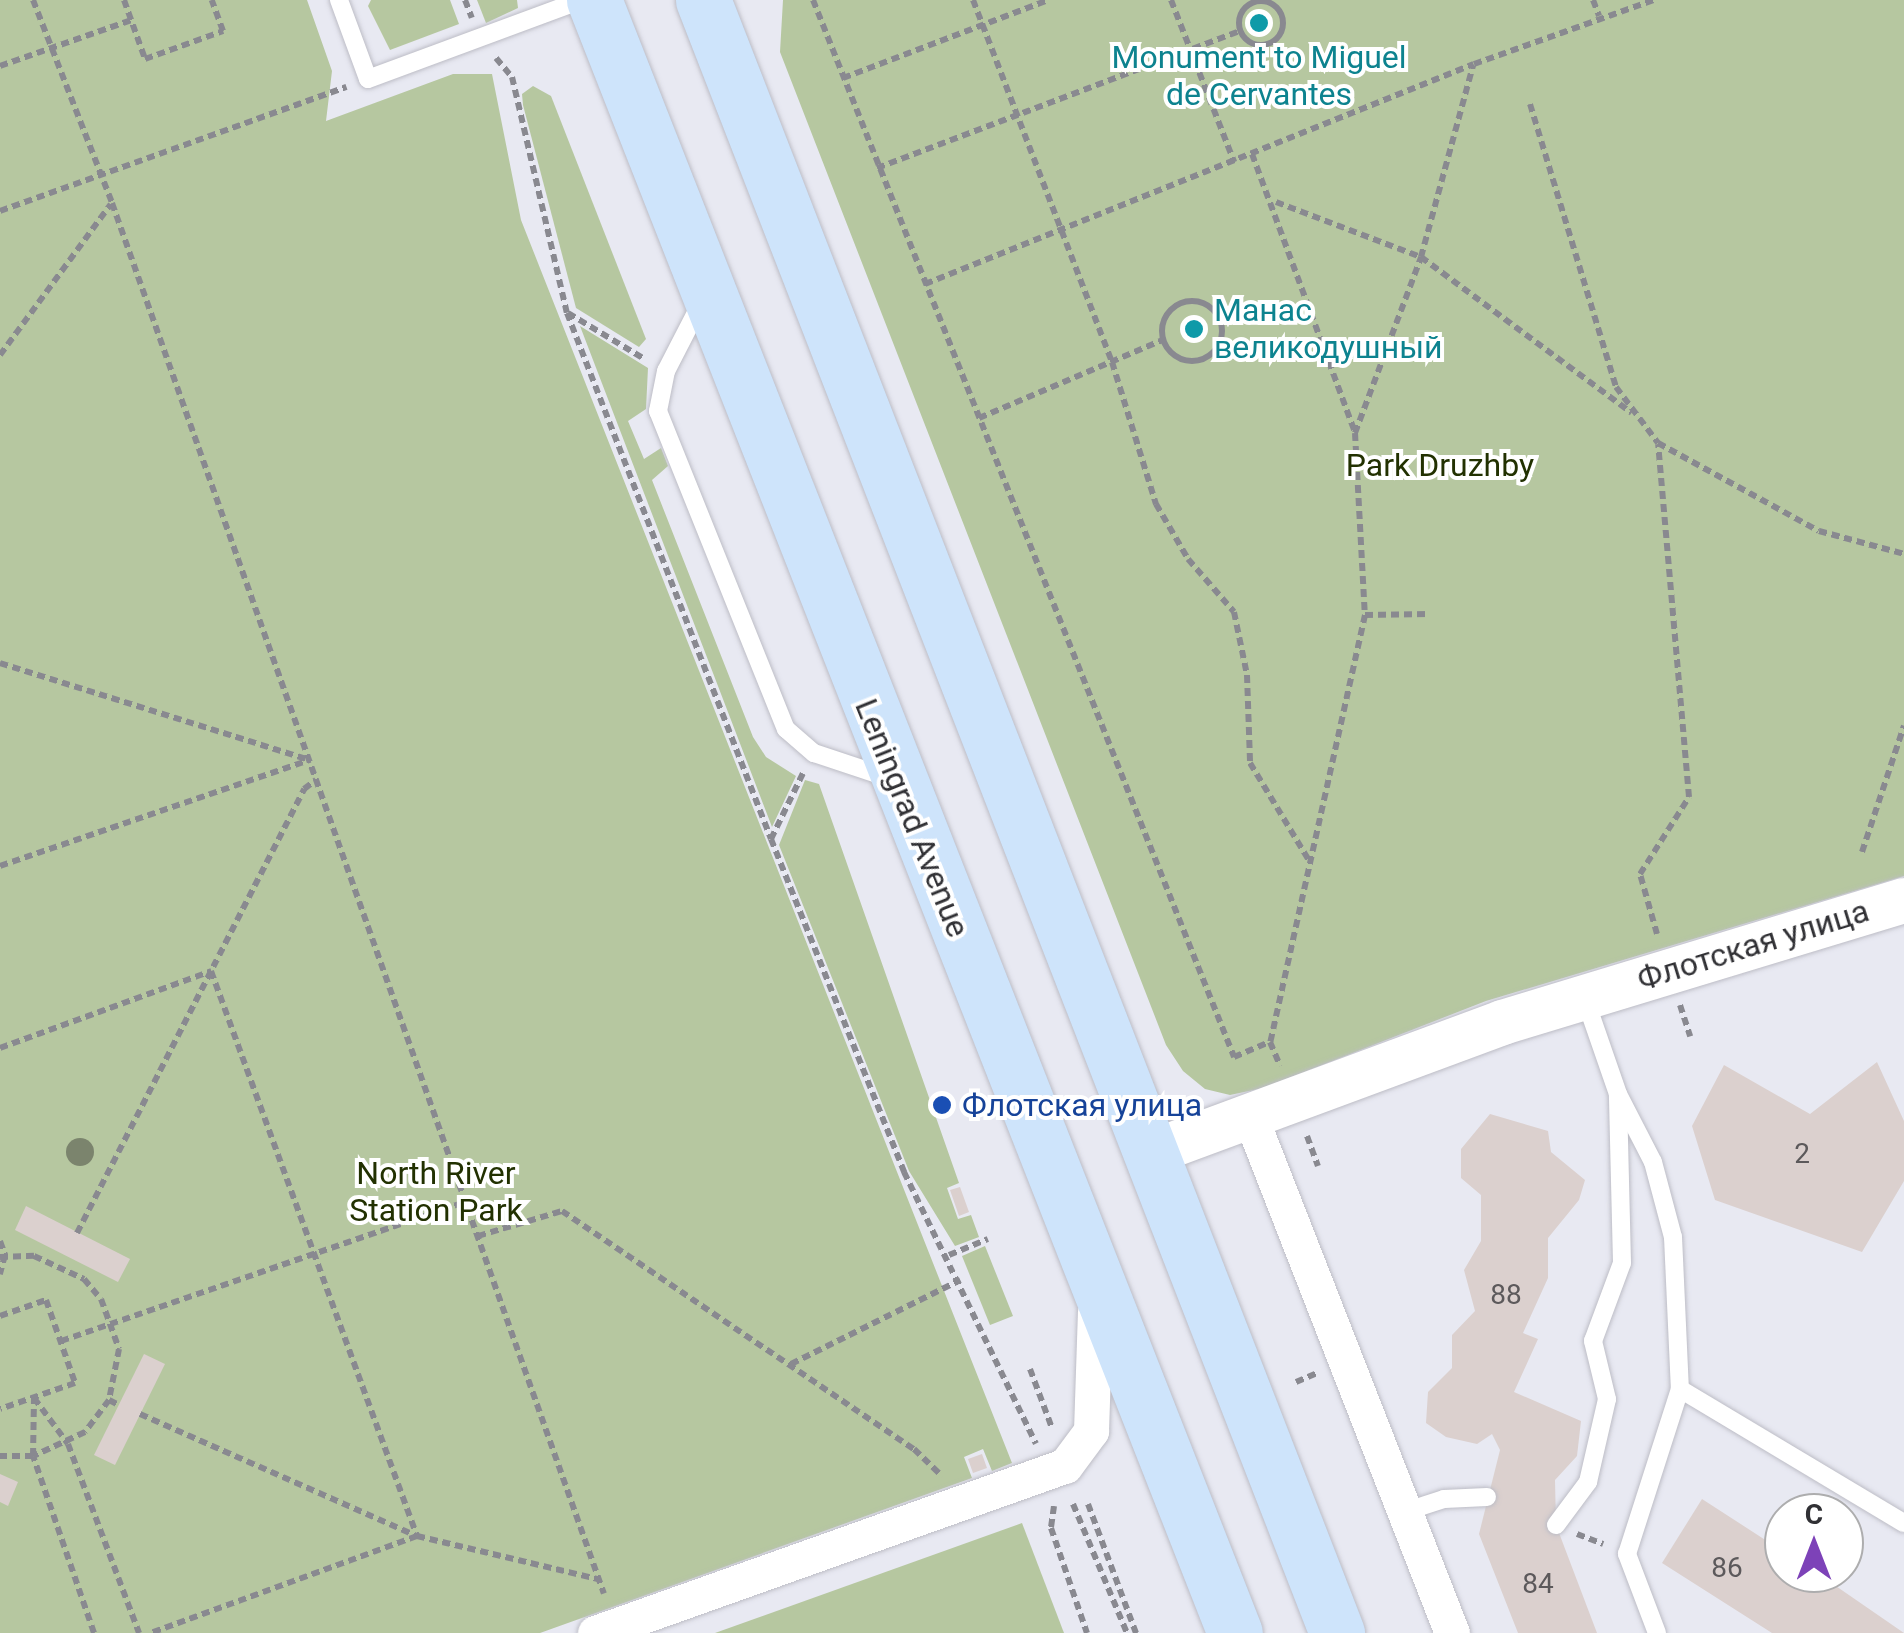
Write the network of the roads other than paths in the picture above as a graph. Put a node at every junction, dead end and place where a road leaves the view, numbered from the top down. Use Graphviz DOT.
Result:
graph roads {
  1 [pos="339,0"];
  2 [pos="582,0"];
  3 [pos="594,0"];
  4 [pos="702,0"];
  5 [pos="707,291"];
  6 [pos="896,780"];
  7 [pos="1904,900"];
  8 [pos="1584,996"];
  9 [pos="1618,1094"];
  10 [pos="1250,1116"];
  11 [pos="1150,1152"];
  12 [pos="1093,1271"];
  13 [pos="1680,1389"];
  14 [pos="1487,1498"];
  15 [pos="1404,1512"];
  16 [pos="1904,1523"];
  17 [pos="1556,1525"];
  18 [pos="602,1620"];
  19 [pos="1235,1633"];
  20 [pos="1337,1633"];
  21 [pos="1452,1633"];
  22 [pos="1657,1633"];
  1 -- 2 [label="lane"];
  3 -- 5 [label="main road, Leningrad Avenue"];
  4 -- 11 [label="main road"];
  5 -- 6 [label="main road, Leningrad Avenue"];
  5 -- 6 [label="lane"];
  6 -- 12 [label="main road, Leningrad Avenue"];
  7 -- 8 [label="street, Флотская улица"];
  8 -- 9 [label="lane"];
  8 -- 10 [label="street, Флотская улица"];
  9 -- 13 [label="lane"];
  9 -- 17 [label="lane"];
  10 -- 11 [label="street, Флотская улица"];
  10 -- 15 [label="street"];
  11 -- 20 [label="main road"];
  12 -- 18 [label="street"];
  12 -- 19 [label="main road, Leningrad Avenue"];
  13 -- 16 [label="lane"];
  13 -- 22 [label="lane"];
  14 -- 15 [label="lane"];
  15 -- 21 [label="street"];
}
